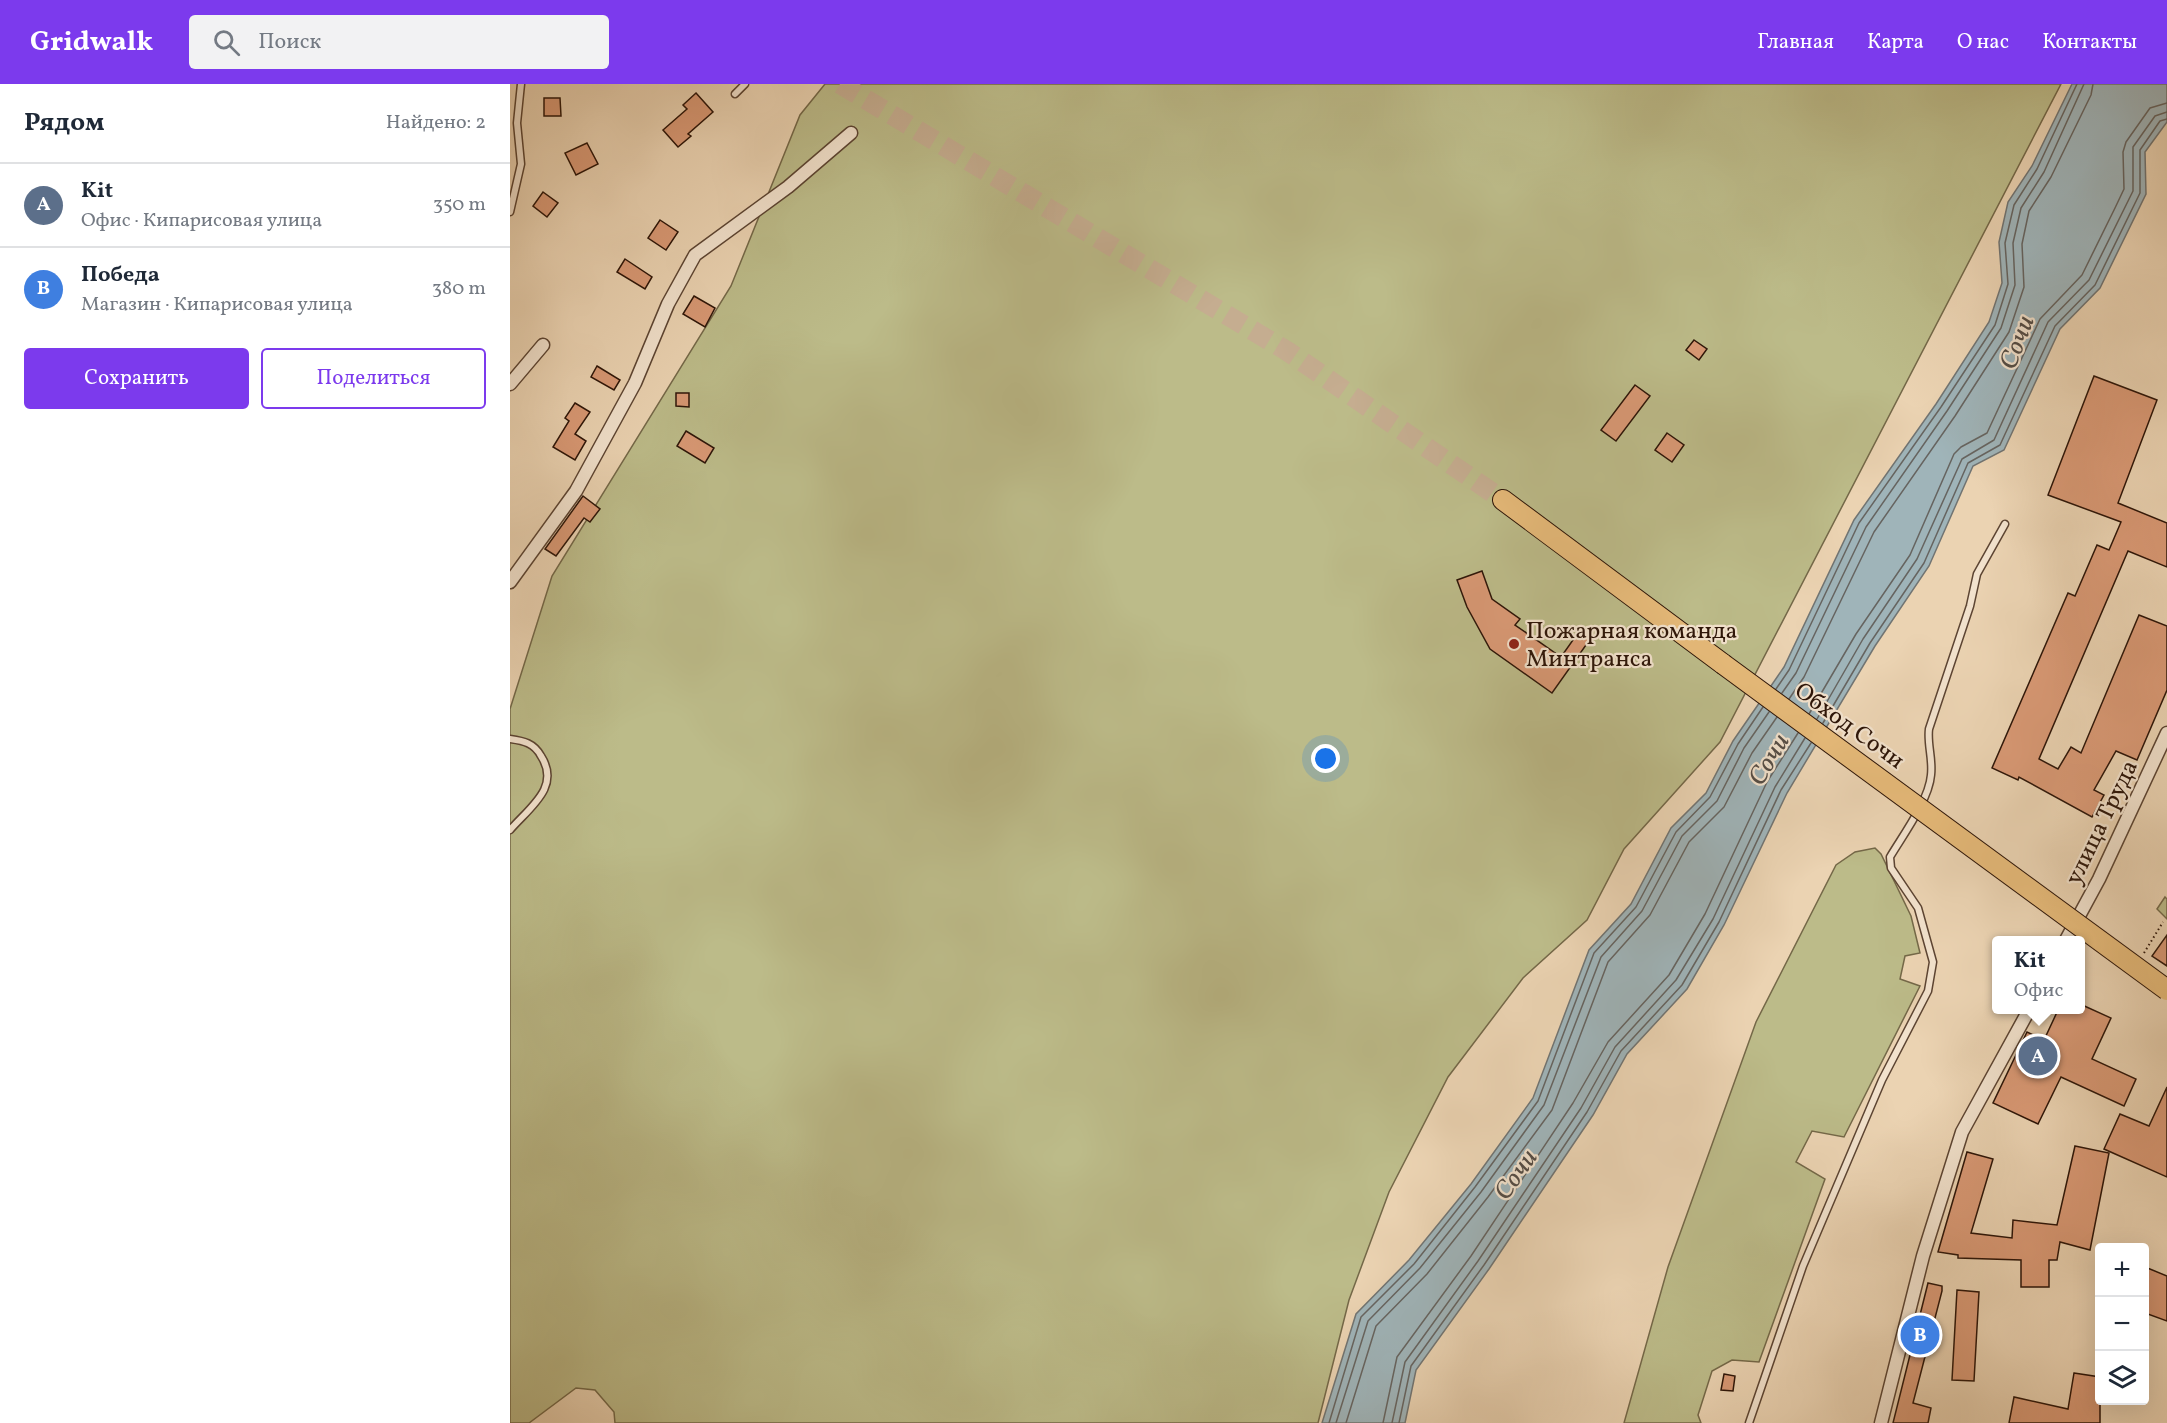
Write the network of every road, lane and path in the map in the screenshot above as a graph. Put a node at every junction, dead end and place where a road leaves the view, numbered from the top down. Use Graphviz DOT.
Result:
graph roads {
  1 [pos="521,84"];
  2 [pos="746,84"];
  3 [pos="735,94"];
  4 [pos="851,133"];
  5 [pos="510,212"];
  6 [pos="543,345"];
  7 [pos="510,384"];
  8 [pos="1503,500"];
  9 [pos="2005,524"];
  10 [pos="510,582"];
  11 [pos="2167,733"];
  12 [pos="510,739"];
  13 [pos="510,830"];
  14 [pos="2069,935"];
  15 [pos="2167,990"];
  16 [pos="2027,1014"];
  17 [pos="1749,1423"];
  18 [pos="1881,1423"];
  1 -- 5 [label="lane"];
  2 -- 3 [label="lane"];
  4 -- 10 [label="street"];
  6 -- 7 [label="street"];
  8 -- 15 [label="highway, Обход Сочи, bridge"];
  9 -- 17 [label="lane"];
  11 -- 14 [label="street, улица Труда"];
  12 -- 13 [label="lane"];
  16 -- 18 [label="street"];
}
